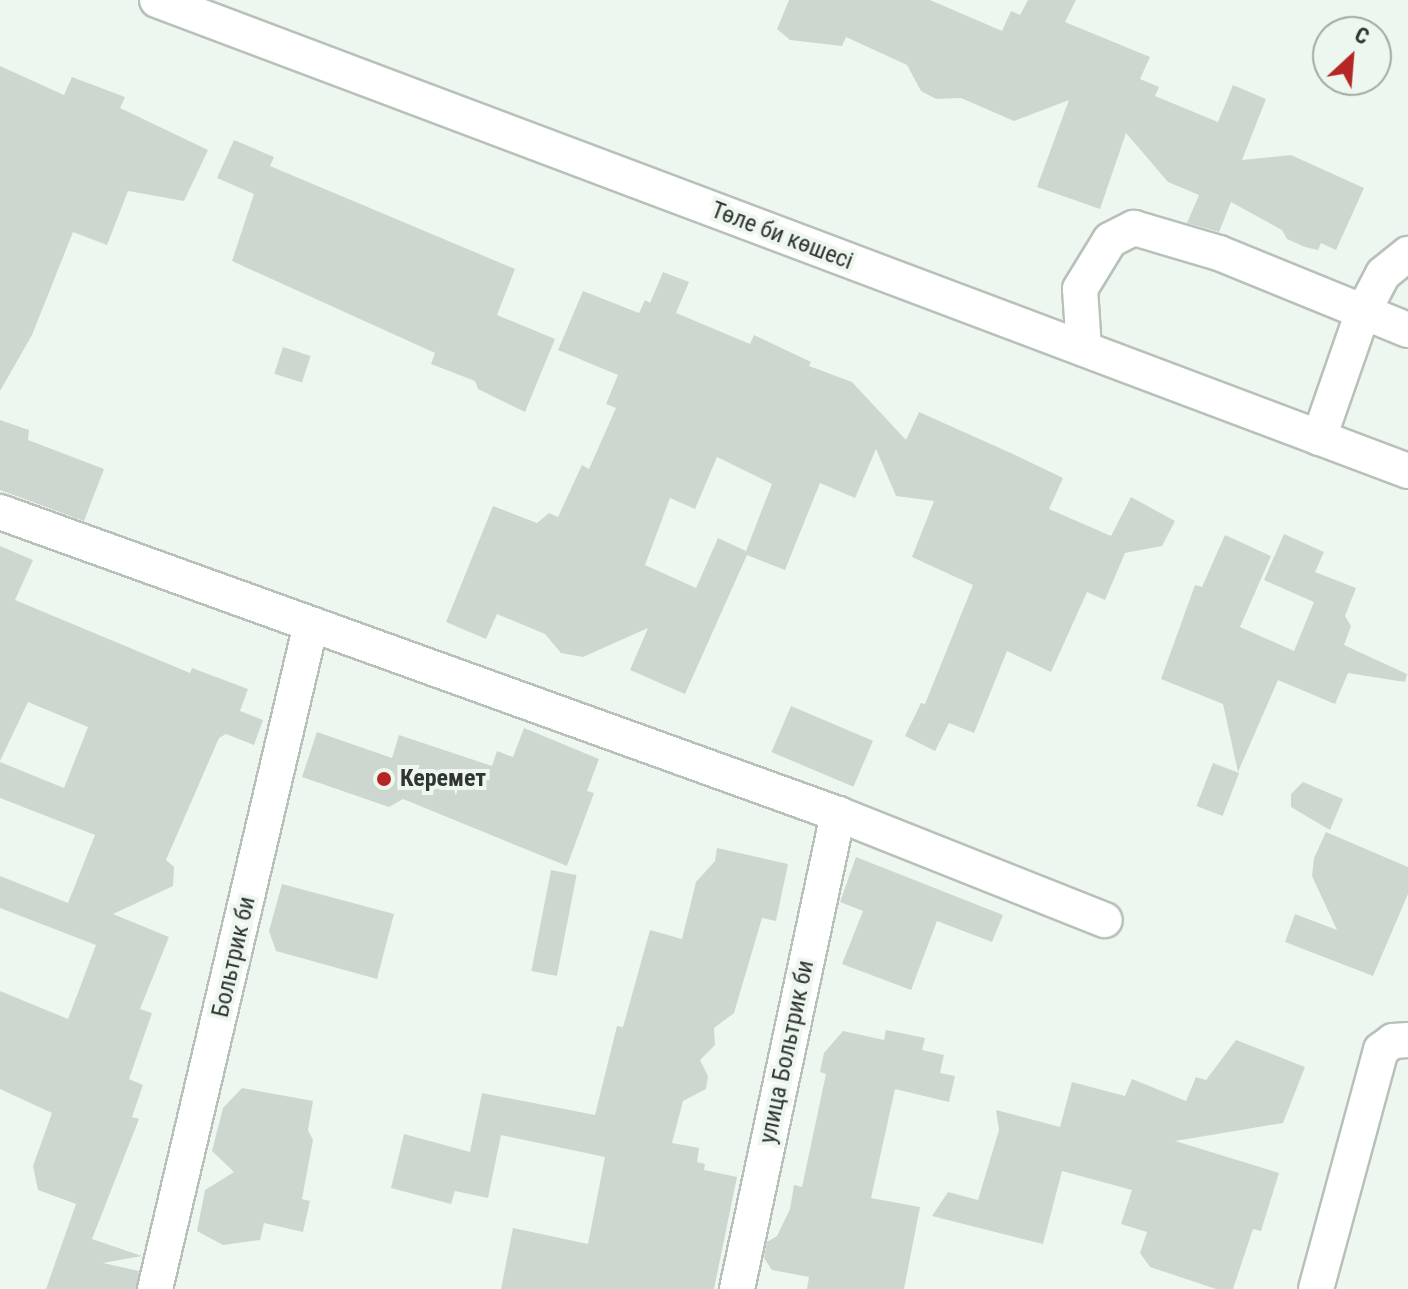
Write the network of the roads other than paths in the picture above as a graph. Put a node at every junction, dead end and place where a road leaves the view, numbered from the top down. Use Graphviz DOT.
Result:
graph roads {
  1 [pos="157,0"];
  2 [pos="1408,254"];
  3 [pos="1363,312"];
  4 [pos="1408,330"];
  5 [pos="1084,349"];
  6 [pos="1319,438"];
  7 [pos="1408,471"];
  8 [pos="0,512"];
  9 [pos="311,624"];
  10 [pos="838,814"];
  11 [pos="1105,920"];
  12 [pos="1408,1040"];
  13 [pos="155,1289"];
  14 [pos="737,1289"];
  15 [pos="1316,1289"];
  1 -- 5 [label="street, Төле би көшесі"];
  2 -- 3 [label="street"];
  3 -- 4 [label="street"];
  3 -- 5 [label="street"];
  3 -- 6 [label="street"];
  5 -- 6 [label="street, Төле би көшесі"];
  6 -- 7 [label="street, Төле би көшесі"];
  8 -- 9 [label="street"];
  9 -- 10 [label="street"];
  9 -- 13 [label="street, Больтрик би"];
  10 -- 11 [label="street"];
  10 -- 14 [label="street, улица Больтрик би"];
  12 -- 15 [label="street"];
}
